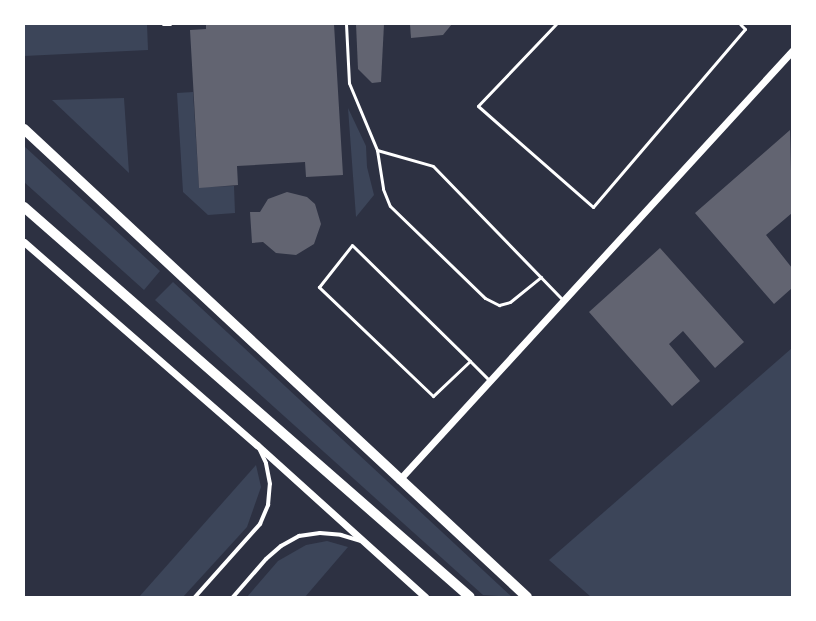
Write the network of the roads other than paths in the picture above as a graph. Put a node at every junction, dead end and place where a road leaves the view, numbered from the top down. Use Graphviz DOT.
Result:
graph roads {
  1 [pos="163,24"];
  2 [pos="170,24"];
  3 [pos="346,24"];
  4 [pos="556,24"];
  5 [pos="740,24"];
  6 [pos="792,51"];
  7 [pos="24,129"];
  8 [pos="377,150"];
  9 [pos="24,207"];
  10 [pos="24,242"];
  11 [pos="541,277"];
  12 [pos="564,300"];
  13 [pos="470,361"];
  14 [pos="490,381"];
  15 [pos="257,445"];
  16 [pos="398,480"];
  17 [pos="362,541"];
  18 [pos="195,597"];
  19 [pos="233,597"];
  20 [pos="424,597"];
  21 [pos="470,597"];
  22 [pos="527,597"];
  1 -- 2 [label="lane"];
  3 -- 8 [label="lane"];
  4 -- 5 [label="lane"];
  6 -- 12 [label="street"];
  7 -- 16 [label="main road"];
  8 -- 11 [label="lane"];
  8 -- 11 [label="lane"];
  9 -- 21 [label="main road"];
  10 -- 15 [label="street"];
  11 -- 12 [label="lane"];
  12 -- 14 [label="street"];
  13 -- 13 [label="lane"];
  13 -- 14 [label="lane"];
  14 -- 16 [label="street"];
  15 -- 17 [label="street"];
  15 -- 18 [label="street"];
  16 -- 22 [label="main road"];
  17 -- 19 [label="street"];
  17 -- 20 [label="street"];
}
